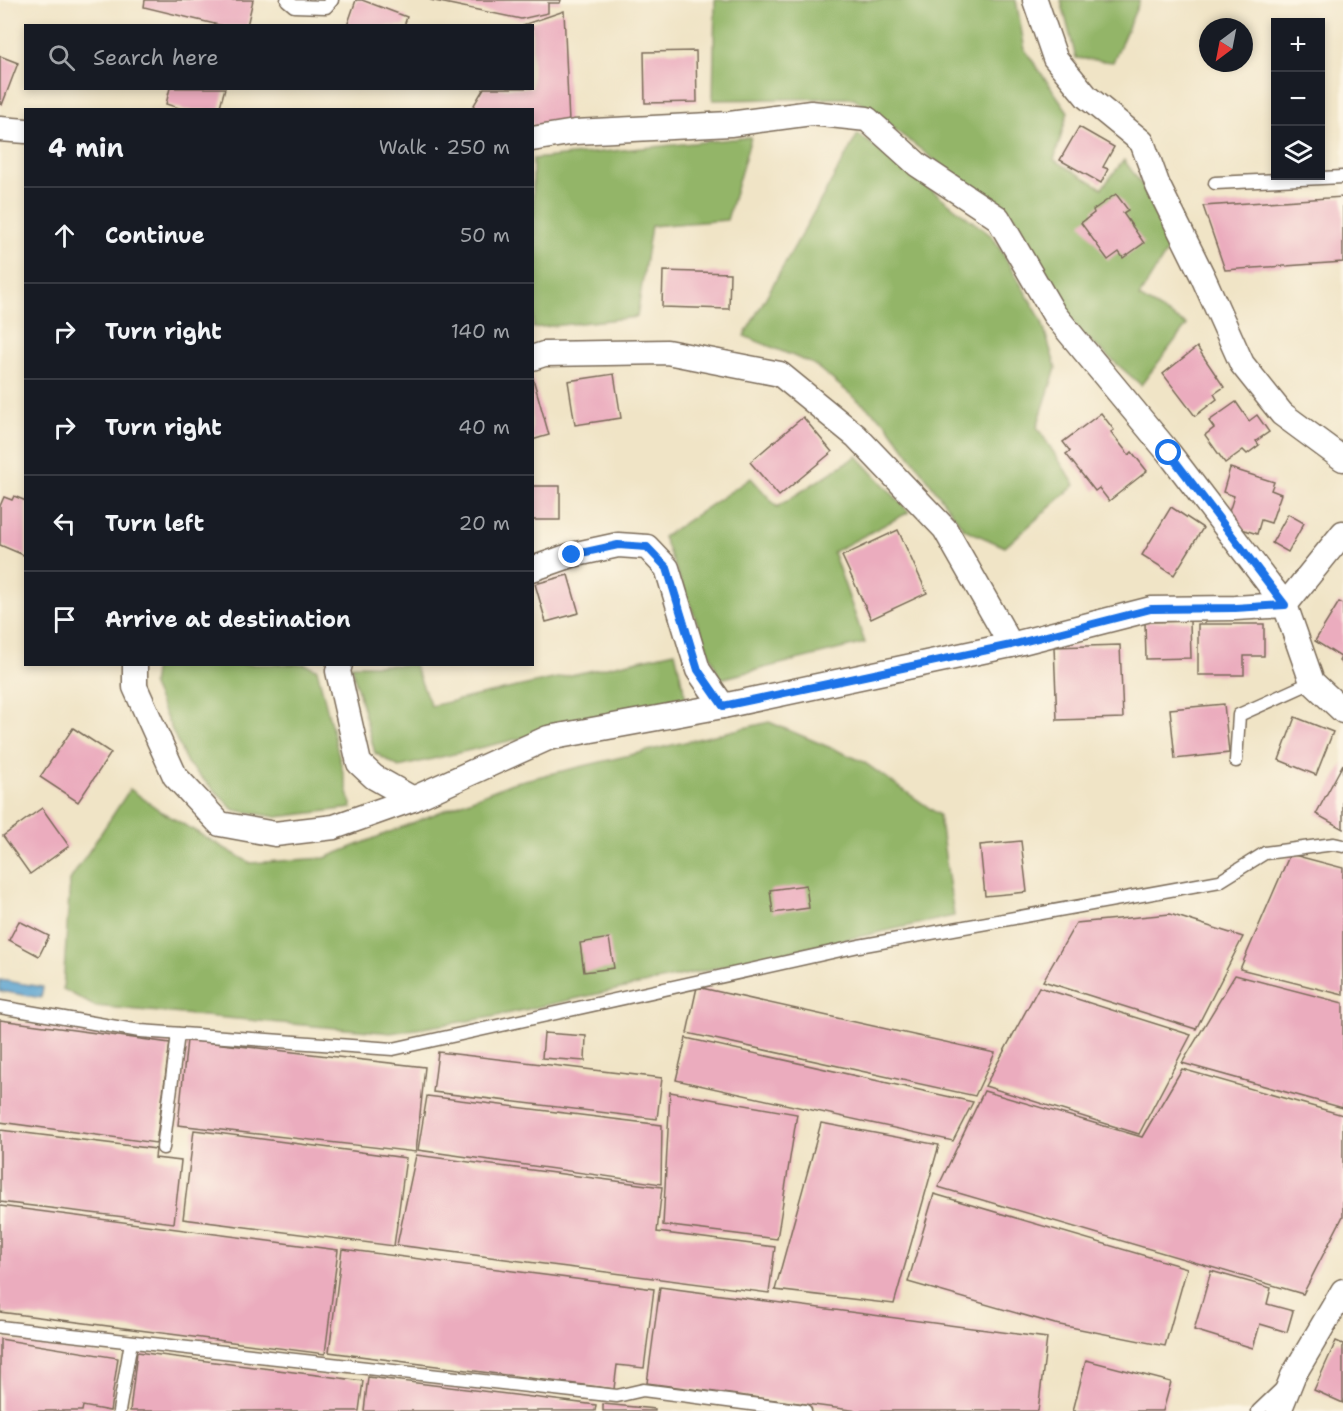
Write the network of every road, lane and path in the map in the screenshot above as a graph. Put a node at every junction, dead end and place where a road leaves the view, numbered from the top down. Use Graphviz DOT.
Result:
graph roads {
  1 [pos="287,0"];
  2 [pos="332,0"];
  3 [pos="1035,0"];
  4 [pos="0,129"];
  5 [pos="24,131"];
  6 [pos="534,139"];
  7 [pos="1343,177"];
  8 [pos="1215,183"];
  9 [pos="534,357"];
  10 [pos="1343,459"];
  11 [pos="1343,532"];
  12 [pos="534,568"];
  13 [pos="1285,605"];
  14 [pos="1011,645"];
  15 [pos="135,666"];
  16 [pos="339,666"];
  17 [pos="1312,682"];
  18 [pos="723,706"];
  19 [pos="1343,711"];
  20 [pos="1236,761"];
  21 [pos="413,799"];
  22 [pos="1343,846"];
  23 [pos="0,1007"];
  24 [pos="178,1034"];
  25 [pos="163,1148"];
  26 [pos="1343,1291"];
  27 [pos="0,1327"];
  28 [pos="131,1342"];
  29 [pos="1293,1376"];
  30 [pos="119,1411"];
  31 [pos="805,1411"];
  32 [pos="1258,1411"];
  33 [pos="1278,1411"];
  1 -- 2 [label="lane"];
  3 -- 10 [label="street"];
  4 -- 5 [label="street"];
  6 -- 13 [label="street"];
  7 -- 8 [label="lane"];
  9 -- 14 [label="street"];
  11 -- 13 [label="street"];
  12 -- 18 [label="street"];
  13 -- 14 [label="street"];
  13 -- 17 [label="street"];
  14 -- 18 [label="street"];
  15 -- 21 [label="street"];
  16 -- 21 [label="street"];
  17 -- 19 [label="street"];
  17 -- 20 [label="lane"];
  18 -- 21 [label="street"];
  22 -- 24 [label="lane"];
  23 -- 24 [label="lane"];
  24 -- 25 [label="lane"];
  26 -- 29 [label="street"];
  27 -- 28 [label="lane"];
  28 -- 30 [label="lane"];
  28 -- 31 [label="lane"];
  29 -- 32 [label="lane"];
  29 -- 33 [label="street"];
}
